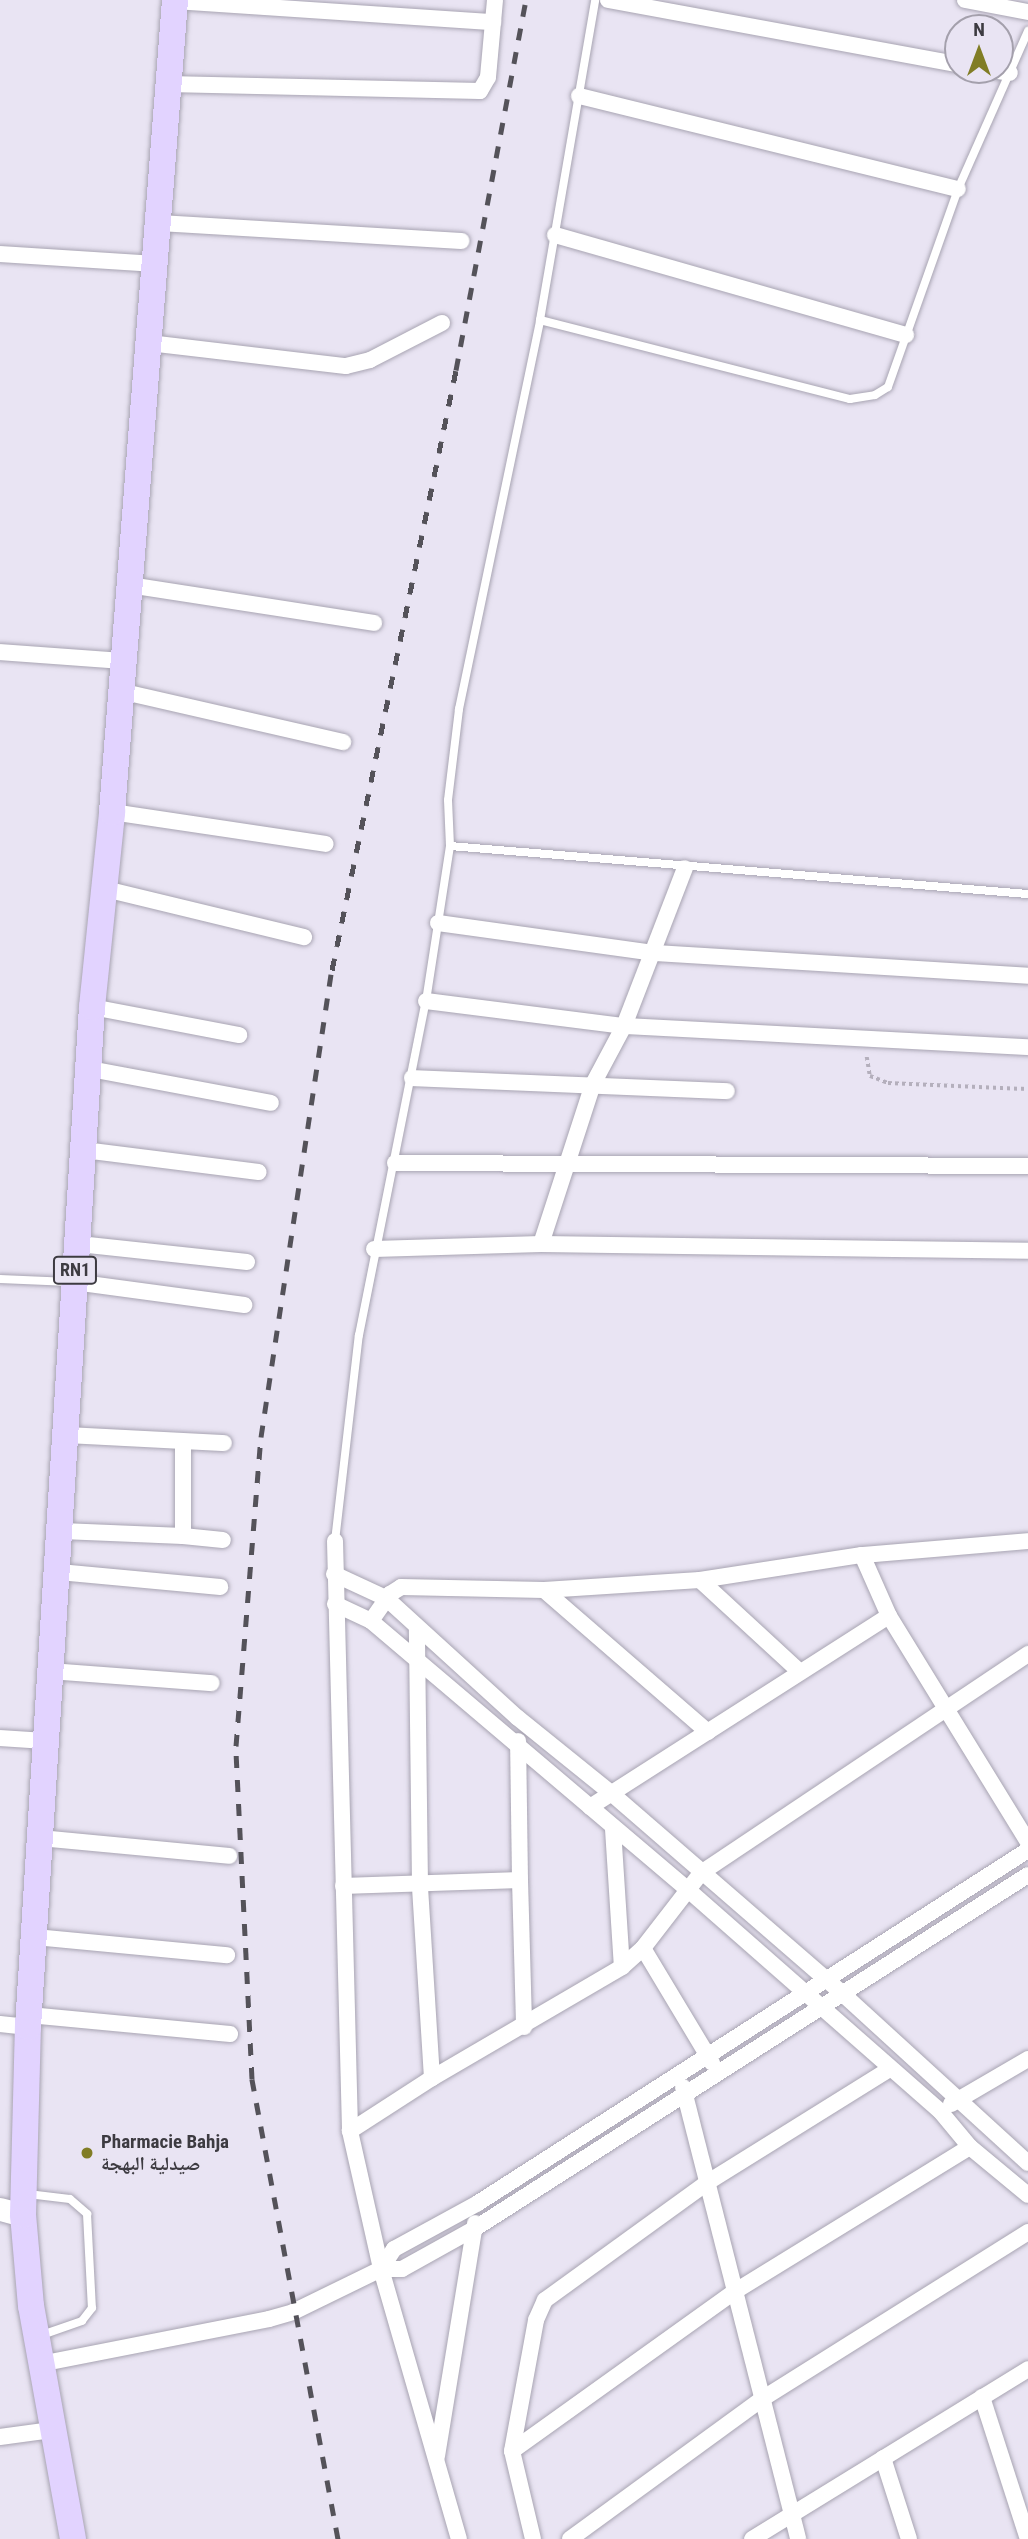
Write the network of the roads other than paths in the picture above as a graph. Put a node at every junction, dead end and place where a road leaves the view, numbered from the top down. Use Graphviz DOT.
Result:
graph roads {
  1 [pos="175,0"];
  2 [pos="495,0"];
  3 [pos="595,0"];
  4 [pos="608,0"];
  5 [pos="965,0"];
  6 [pos="1028,12"];
  7 [pos="493,22"];
  8 [pos="1028,31"];
  9 [pos="944,61"];
  10 [pos="1014,64"];
  11 [pos="167,84"];
  12 [pos="1005,84"];
  13 [pos="579,96"];
  14 [pos="958,189"];
  15 [pos="159,223"];
  16 [pos="555,235"];
  17 [pos="461,241"];
  18 [pos="0,254"];
  19 [pos="156,264"];
  20 [pos="540,320"];
  21 [pos="442,323"];
  22 [pos="906,335"];
  23 [pos="149,343"];
  24 [pos="129,585"];
  25 [pos="374,623"];
  26 [pos="0,652"];
  27 [pos="122,661"];
  28 [pos="120,691"];
  29 [pos="343,742"];
  30 [pos="112,812"];
  31 [pos="326,844"];
  32 [pos="450,846"];
  33 [pos="685,867"];
  34 [pos="101,888"];
  35 [pos="1028,894"];
  36 [pos="438,923"];
  37 [pos="304,937"];
  38 [pos="655,953"];
  39 [pos="1028,976"];
  40 [pos="426,1001"];
  41 [pos="92,1007"];
  42 [pos="624,1026"];
  43 [pos="239,1035"];
  44 [pos="1028,1047"];
  45 [pos="90,1069"];
  46 [pos="412,1078"];
  47 [pos="593,1084"];
  48 [pos="727,1091"];
  49 [pos="271,1102"];
  50 [pos="84,1150"];
  51 [pos="395,1163"];
  52 [pos="563,1164"];
  53 [pos="1028,1166"];
  54 [pos="259,1172"];
  55 [pos="79,1244"];
  56 [pos="541,1244"];
  57 [pos="374,1249"];
  58 [pos="1028,1251"];
  59 [pos="247,1262"];
  60 [pos="0,1279"];
  61 [pos="74,1282"];
  62 [pos="244,1305"];
  63 [pos="65,1435"];
  64 [pos="183,1442"];
  65 [pos="224,1443"];
  66 [pos="62,1531"];
  67 [pos="183,1536"];
  68 [pos="223,1540"];
  69 [pos="335,1541"];
  70 [pos="1028,1541"];
  71 [pos="862,1555"];
  72 [pos="59,1572"];
  73 [pos="334,1574"];
  74 [pos="700,1580"];
  75 [pos="220,1587"];
  76 [pos="544,1591"];
  77 [pos="386,1598"];
  78 [pos="335,1604"];
  79 [pos="888,1616"];
  80 [pos="371,1621"];
  81 [pos="416,1627"];
  82 [pos="1028,1654"];
  83 [pos="416,1663"];
  84 [pos="51,1671"];
  85 [pos="800,1672"];
  86 [pos="212,1683"];
  87 [pos="944,1708"];
  88 [pos="518,1718"];
  89 [pos="708,1732"];
  90 [pos="0,1738"];
  91 [pos="45,1741"];
  92 [pos="518,1748"];
  93 [pos="611,1793"];
  94 [pos="590,1807"];
  95 [pos="613,1829"];
  96 [pos="40,1838"];
  97 [pos="1028,1842"];
  98 [pos="1028,1850"];
  99 [pos="229,1856"];
  100 [pos="701,1873"];
  101 [pos="1028,1875"];
  102 [pos="520,1880"];
  103 [pos="420,1885"];
  104 [pos="342,1886"];
  105 [pos="686,1888"];
  106 [pos="35,1937"];
  107 [pos="643,1948"];
  108 [pos="227,1955"];
  109 [pos="622,1967"];
  110 [pos="825,1979"];
  111 [pos="804,1993"];
  112 [pos="844,1995"];
  113 [pos="824,2007"];
  114 [pos="29,2021"];
  115 [pos="0,2024"];
  116 [pos="524,2027"];
  117 [pos="230,2034"];
  118 [pos="707,2055"];
  119 [pos="1028,2059"];
  120 [pos="890,2069"];
  121 [pos="679,2073"];
  122 [pos="719,2073"];
  123 [pos="432,2078"];
  124 [pos="684,2094"];
  125 [pos="958,2100"];
  126 [pos="940,2111"];
  127 [pos="349,2131"];
  128 [pos="970,2147"];
  129 [pos="1028,2163"];
  130 [pos="705,2184"];
  131 [pos="1028,2195"];
  132 [pos="478,2203"];
  133 [pos="16,2206"];
  134 [pos="474,2229"];
  135 [pos="1028,2232"];
  136 [pos="381,2269"];
  137 [pos="734,2292"];
  138 [pos="36,2337"];
  139 [pos="40,2364"];
  140 [pos="1028,2370"];
  141 [pos="982,2397"];
  142 [pos="762,2399"];
  143 [pos="52,2430"];
  144 [pos="0,2437"];
  145 [pos="512,2451"];
  146 [pos="883,2458"];
  147 [pos="436,2462"];
  148 [pos="791,2513"];
  149 [pos="73,2539"];
  150 [pos="458,2539"];
  151 [pos="533,2539"];
  152 [pos="570,2539"];
  153 [pos="752,2539"];
  154 [pos="798,2539"];
  155 [pos="909,2539"];
  156 [pos="1028,2539"];
  1 -- 7 [label="street"];
  1 -- 11 [label="main road, RN1"];
  2 -- 7 [label="street"];
  3 -- 13 [label="lane"];
  4 -- 9 [label="street"];
  5 -- 6 [label="street"];
  7 -- 11 [label="street"];
  8 -- 10 [label="lane"];
  11 -- 15 [label="main road, RN1"];
  12 -- 14 [label="lane"];
  13 -- 14 [label="street"];
  13 -- 16 [label="lane"];
  14 -- 22 [label="lane"];
  15 -- 17 [label="street"];
  15 -- 19 [label="main road, RN1"];
  16 -- 20 [label="lane"];
  16 -- 22 [label="street"];
  18 -- 19 [label="street"];
  19 -- 23 [label="main road, RN1"];
  20 -- 22 [label="lane"];
  20 -- 32 [label="lane"];
  21 -- 23 [label="street"];
  23 -- 24 [label="main road, RN1"];
  24 -- 25 [label="street"];
  24 -- 27 [label="main road, RN1"];
  26 -- 27 [label="street"];
  27 -- 28 [label="main road, RN1"];
  28 -- 29 [label="street"];
  28 -- 30 [label="main road, RN1"];
  30 -- 31 [label="street"];
  30 -- 34 [label="main road, RN1"];
  32 -- 33 [label="lane"];
  32 -- 36 [label="lane"];
  33 -- 35 [label="lane"];
  33 -- 38 [label="street"];
  34 -- 37 [label="street"];
  34 -- 41 [label="main road, RN1"];
  36 -- 38 [label="street"];
  36 -- 40 [label="lane"];
  38 -- 39 [label="street"];
  38 -- 42 [label="street"];
  40 -- 42 [label="street"];
  40 -- 46 [label="lane"];
  41 -- 43 [label="street"];
  41 -- 45 [label="main road, RN1"];
  42 -- 44 [label="street"];
  42 -- 47 [label="street"];
  45 -- 49 [label="street"];
  45 -- 50 [label="main road, RN1"];
  46 -- 47 [label="street"];
  46 -- 51 [label="lane"];
  47 -- 48 [label="street"];
  47 -- 52 [label="street"];
  50 -- 54 [label="street"];
  50 -- 55 [label="main road, RN1"];
  51 -- 52 [label="street"];
  51 -- 57 [label="lane"];
  52 -- 53 [label="street"];
  52 -- 56 [label="street"];
  55 -- 59 [label="street"];
  55 -- 61 [label="main road, RN1"];
  56 -- 57 [label="street"];
  56 -- 58 [label="street"];
  57 -- 69 [label="lane"];
  60 -- 61 [label="lane"];
  61 -- 62 [label="street"];
  61 -- 63 [label="main road, RN1"];
  63 -- 64 [label="street"];
  63 -- 66 [label="main road, RN1"];
  64 -- 65 [label="street"];
  64 -- 67 [label="street"];
  66 -- 67 [label="street"];
  66 -- 72 [label="main road, RN1"];
  67 -- 68 [label="street"];
  69 -- 73 [label="street"];
  70 -- 71 [label="street"];
  71 -- 74 [label="street"];
  71 -- 79 [label="street"];
  72 -- 75 [label="street"];
  72 -- 84 [label="main road, RN1"];
  73 -- 77 [label="street"];
  73 -- 78 [label="street"];
  74 -- 76 [label="street"];
  74 -- 85 [label="street"];
  76 -- 77 [label="street"];
  76 -- 89 [label="street"];
  77 -- 80 [label="street"];
  77 -- 81 [label="street"];
  78 -- 80 [label="street"];
  78 -- 104 [label="street"];
  79 -- 85 [label="street"];
  79 -- 87 [label="street"];
  80 -- 83 [label="street"];
  81 -- 83 [label="street"];
  81 -- 88 [label="street"];
  82 -- 87 [label="street"];
  83 -- 92 [label="street"];
  83 -- 103 [label="street"];
  84 -- 86 [label="street"];
  84 -- 91 [label="main road, RN1"];
  85 -- 89 [label="street"];
  87 -- 97 [label="street"];
  87 -- 100 [label="street"];
  88 -- 92 [label="street"];
  88 -- 93 [label="street"];
  89 -- 93 [label="street"];
  90 -- 91 [label="street"];
  91 -- 96 [label="main road, RN1"];
  92 -- 94 [label="street"];
  92 -- 102 [label="street"];
  93 -- 94 [label="street"];
  93 -- 100 [label="street"];
  94 -- 95 [label="street"];
  95 -- 105 [label="street"];
  95 -- 109 [label="street"];
  96 -- 99 [label="street"];
  96 -- 106 [label="main road, RN1"];
  98 -- 110 [label="street"];
  100 -- 105 [label="street"];
  100 -- 110 [label="street"];
  101 -- 112 [label="street"];
  102 -- 103 [label="street"];
  102 -- 116 [label="street"];
  103 -- 104 [label="street"];
  103 -- 123 [label="street"];
  104 -- 127 [label="street"];
  105 -- 107 [label="street"];
  105 -- 111 [label="street"];
  106 -- 108 [label="street"];
  106 -- 114 [label="main road, RN1"];
  107 -- 109 [label="street"];
  107 -- 118 [label="street"];
  109 -- 116 [label="street"];
  110 -- 111 [label="street"];
  110 -- 112 [label="street"];
  111 -- 113 [label="street"];
  111 -- 118 [label="street"];
  112 -- 113 [label="street"];
  112 -- 125 [label="street"];
  113 -- 120 [label="street"];
  113 -- 122 [label="street"];
  114 -- 115 [label="street"];
  114 -- 117 [label="street"];
  114 -- 133 [label="main road, RN1"];
  116 -- 123 [label="street"];
  118 -- 121 [label="street"];
  118 -- 122 [label="street"];
  119 -- 125 [label="street"];
  120 -- 126 [label="street"];
  120 -- 130 [label="street"];
  121 -- 124 [label="street"];
  121 -- 132 [label="street"];
  122 -- 124 [label="street"];
  123 -- 127 [label="street"];
  124 -- 130 [label="street"];
  124 -- 134 [label="street"];
  125 -- 126 [label="street"];
  125 -- 129 [label="street"];
  126 -- 128 [label="street"];
  127 -- 136 [label="street"];
  128 -- 131 [label="street"];
  128 -- 137 [label="street"];
  130 -- 137 [label="street"];
  130 -- 145 [label="street"];
  132 -- 134 [label="street"];
  132 -- 136 [label="street"];
  133 -- 138 [label="main road, RN1"];
  133 -- 138 [label="lane"];
  134 -- 136 [label="street"];
  134 -- 147 [label="street"];
  135 -- 142 [label="street"];
  136 -- 139 [label="street"];
  136 -- 147 [label="street"];
  137 -- 142 [label="street"];
  137 -- 145 [label="street"];
  138 -- 139 [label="main road, RN1"];
  139 -- 143 [label="main road, RN1"];
  140 -- 141 [label="street"];
  141 -- 146 [label="street"];
  141 -- 156 [label="street"];
  142 -- 148 [label="street"];
  142 -- 152 [label="street"];
  143 -- 144 [label="street"];
  143 -- 149 [label="main road, RN1"];
  145 -- 151 [label="street"];
  146 -- 148 [label="street"];
  146 -- 155 [label="street"];
  147 -- 150 [label="street"];
  148 -- 153 [label="street"];
  148 -- 154 [label="street"];
}
